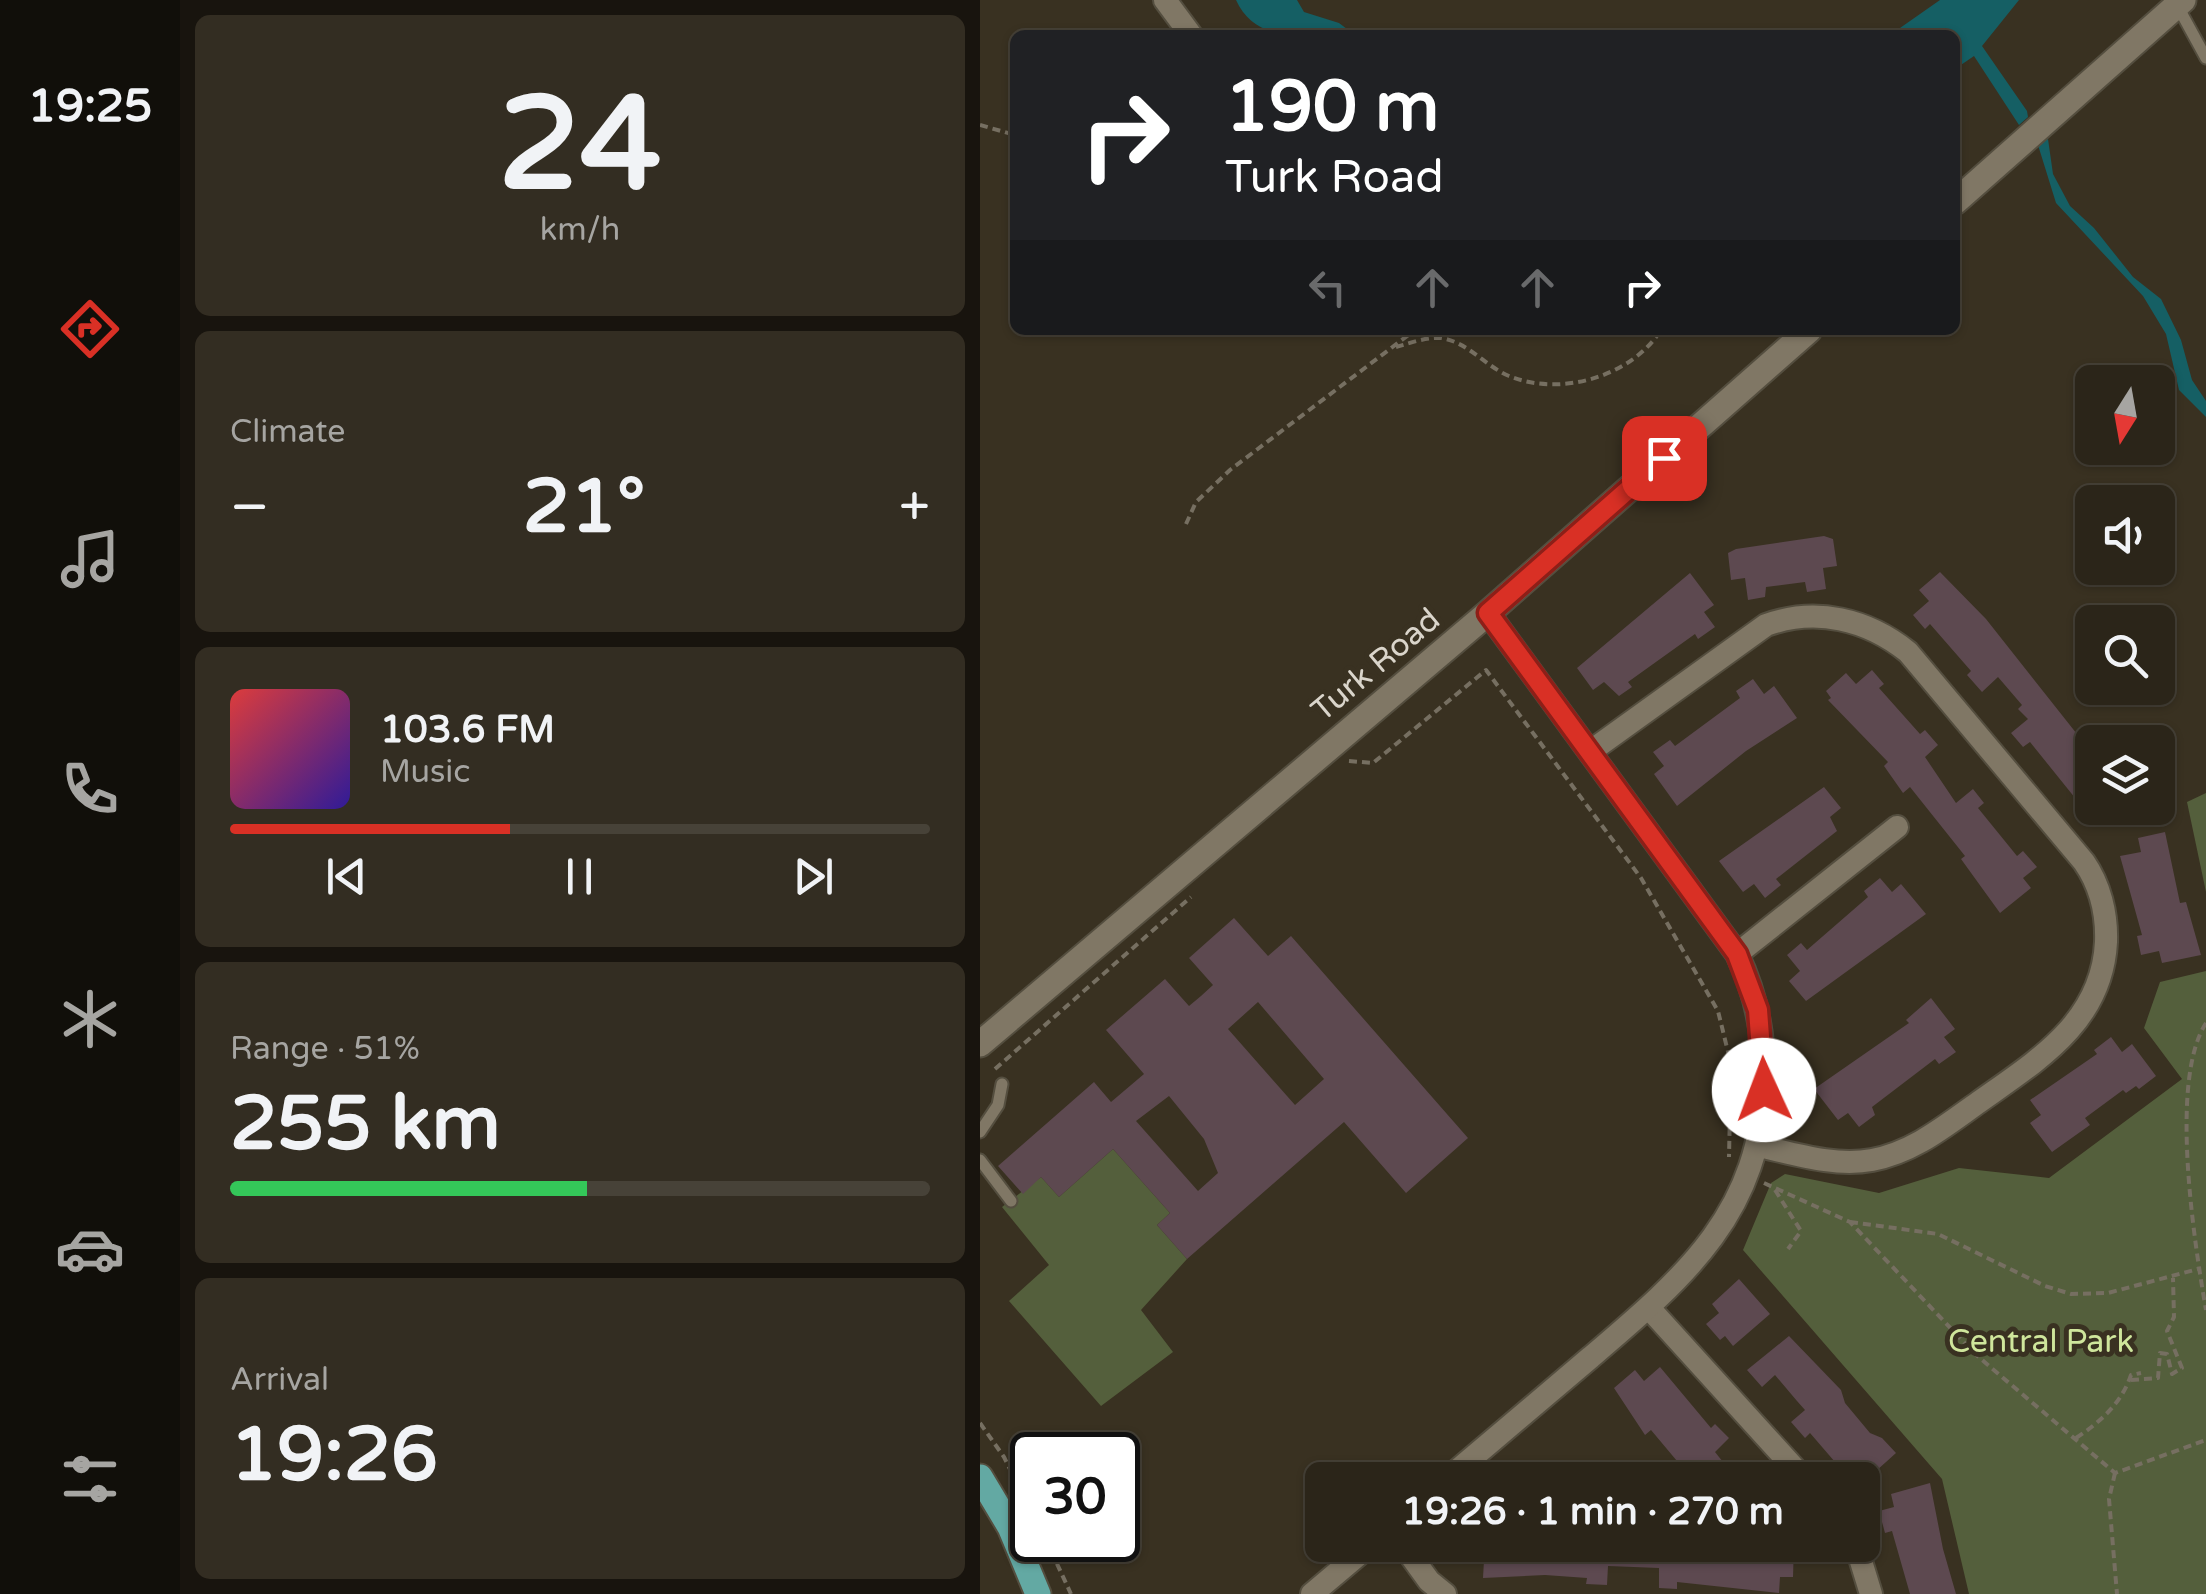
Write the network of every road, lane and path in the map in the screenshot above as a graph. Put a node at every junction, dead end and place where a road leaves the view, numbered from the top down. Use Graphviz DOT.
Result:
graph roads {
  1 [pos="1166,0"];
  2 [pos="2180,2"];
  3 [pos="1187,30"];
  4 [pos="2206,58"];
  5 [pos="980,125"];
  6 [pos="1010,134"];
  7 [pos="1960,198"];
  8 [pos="1408,335"];
  9 [pos="1657,335"];
  10 [pos="1804,335"];
  11 [pos="1391,348"];
  12 [pos="1186,524"];
  13 [pos="1488,613"];
  14 [pos="1592,750"];
  15 [pos="1346,761"];
  16 [pos="1897,827"];
  17 [pos="1203,886"];
  18 [pos="1737,954"];
  19 [pos="2206,1023"];
  20 [pos="980,1044"];
  21 [pos="982,1081"];
  22 [pos="1002,1084"];
  23 [pos="980,1132"];
  24 [pos="1759,1146"];
  25 [pos="980,1160"];
  26 [pos="1748,1174"];
  27 [pos="1774,1190"];
  28 [pos="1012,1201"];
  29 [pos="1850,1222"];
  30 [pos="1788,1249"];
  31 [pos="2198,1269"];
  32 [pos="2172,1278"];
  33 [pos="1649,1308"];
  34 [pos="2206,1310"];
  35 [pos="2141,1373"];
  36 [pos="2132,1380"];
  37 [pos="980,1423"];
  38 [pos="2076,1438"];
  39 [pos="2206,1440"];
  40 [pos="1467,1462"];
  41 [pos="1789,1462"];
  42 [pos="1010,1470"];
  43 [pos="2115,1473"];
  44 [pos="985,1484"];
  45 [pos="1056,1562"];
  46 [pos="1350,1562"];
  47 [pos="1415,1562"];
  48 [pos="1861,1562"];
  49 [pos="1038,1594"];
  50 [pos="1071,1594"];
  51 [pos="1312,1594"];
  52 [pos="1445,1594"];
  53 [pos="1871,1594"];
  54 [pos="2116,1594"];
  1 -- 3 [label="street"];
  2 -- 4 [label="lane"];
  2 -- 7 [label="street"];
  5 -- 6 [label="path"];
  8 -- 11 [label="path"];
  9 -- 11 [label="path"];
  10 -- 13 [label="street, Turk Road"];
  11 -- 12 [label="path"];
  13 -- 14 [label="street"];
  13 -- 20 [label="street, Turk Road"];
  14 -- 18 [label="street"];
  14 -- 24 [label="street"];
  15 -- 26 [label="path"];
  16 -- 18 [label="street"];
  17 -- 21 [label="path"];
  18 -- 24 [label="street"];
  19 -- 31 [label="path"];
  22 -- 23 [label="lane"];
  24 -- 26 [label="street"];
  25 -- 28 [label="lane"];
  26 -- 27 [label="path"];
  26 -- 33 [label="street"];
  27 -- 29 [label="path"];
  27 -- 30 [label="path"];
  29 -- 32 [label="path"];
  29 -- 38 [label="path"];
  31 -- 32 [label="path"];
  31 -- 34 [label="path"];
  32 -- 36 [label="path"];
  33 -- 40 [label="street"];
  33 -- 41 [label="street"];
  35 -- 36 [label="path"];
  36 -- 38 [label="path"];
  37 -- 42 [label="path"];
  38 -- 43 [label="path"];
  39 -- 43 [label="path"];
  43 -- 54 [label="path"];
  44 -- 49 [label="main road"];
  45 -- 50 [label="path"];
  46 -- 51 [label="street"];
  47 -- 52 [label="street"];
  48 -- 53 [label="street"];
}
